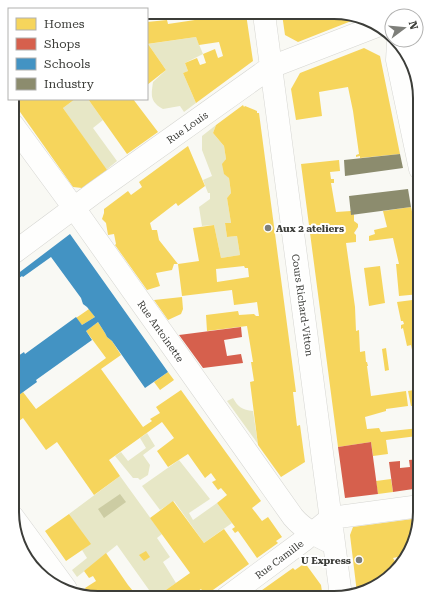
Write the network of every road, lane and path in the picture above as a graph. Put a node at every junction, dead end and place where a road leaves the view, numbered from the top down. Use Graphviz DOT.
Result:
graph roads {
  1 [pos="265,19"];
  2 [pos="371,28"];
  3 [pos="398,51"];
  4 [pos="271,67"];
  5 [pos="413,122"];
  6 [pos="19,133"];
  7 [pos="74,208"];
  8 [pos="19,249"];
  9 [pos="413,507"];
  10 [pos="331,518"];
  11 [pos="21,528"];
  12 [pos="312,534"];
  13 [pos="334,544"];
  14 [pos="60,581"];
  15 [pos="340,590"];
  16 [pos="235,591"];
  1 -- 4 [label="street, Cours Richard-Vitton"];
  2 -- 4 [label="street, Rue Louis"];
  3 -- 5 [label="street"];
  4 -- 7 [label="street, Rue Louis"];
  4 -- 10 [label="street, Cours Richard-Vitton"];
  6 -- 7 [label="street, Rue Antoinette"];
  7 -- 8 [label="street, Rue Louis"];
  7 -- 12 [label="street, Rue Antoinette"];
  9 -- 10 [label="street"];
  10 -- 12 [label="street"];
  10 -- 13 [label="street, Cours Richard-Vitton"];
  11 -- 14 [label="street"];
  12 -- 13 [label="street, Rue Antoinette"];
  12 -- 16 [label="street, Rue Camille"];
  13 -- 15 [label="street, Cours Richard-Vitton"];
}
